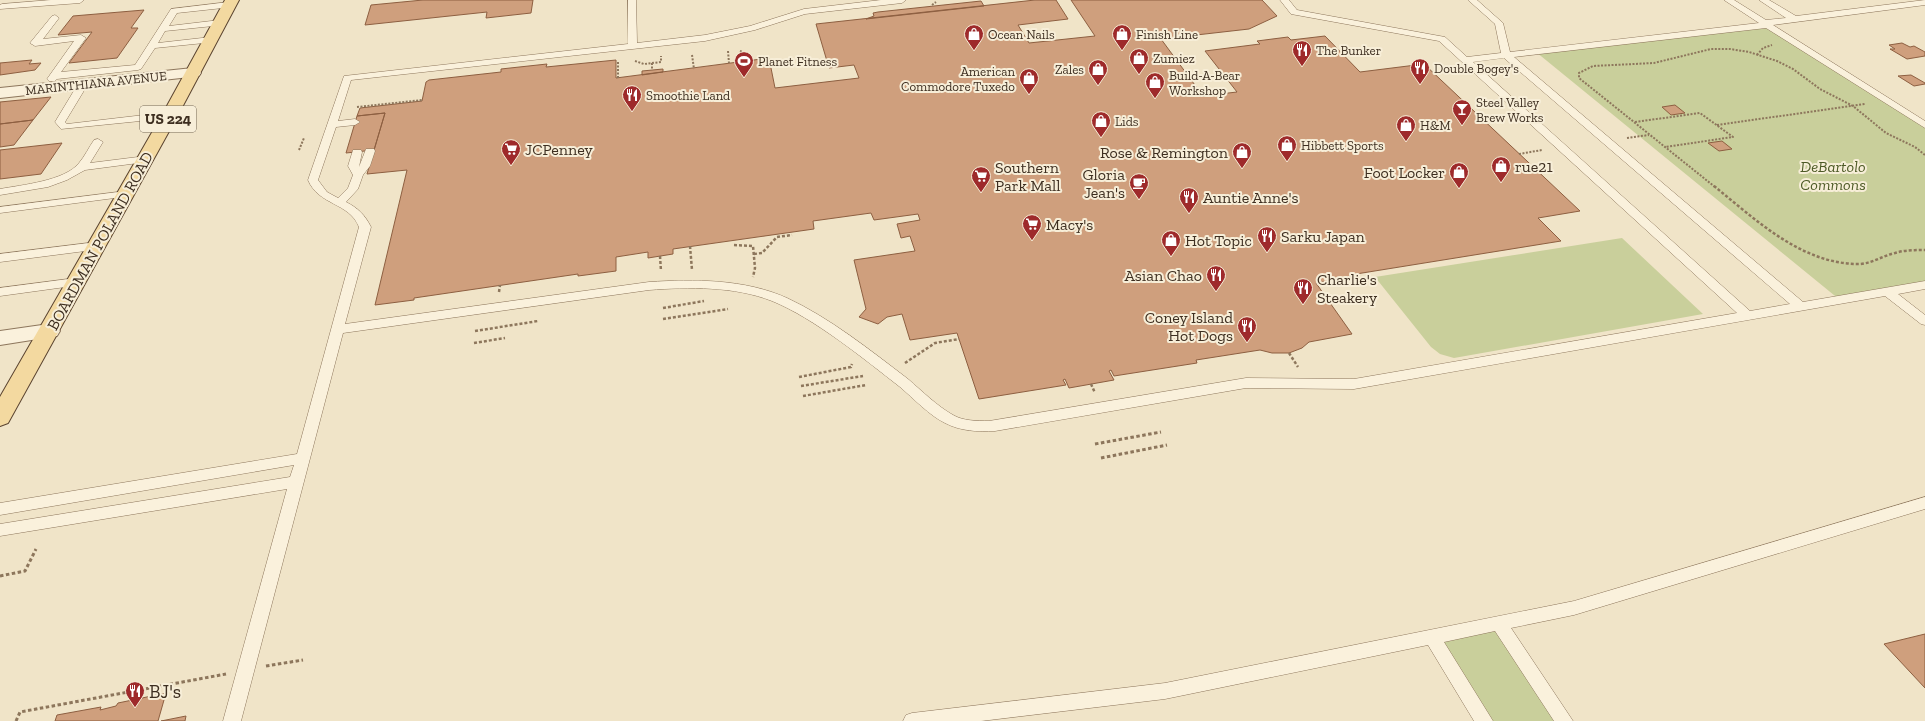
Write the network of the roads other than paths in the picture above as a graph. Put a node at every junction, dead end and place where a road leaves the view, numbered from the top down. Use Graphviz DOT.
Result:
graph roads {
  1 [pos="8,0"];
  2 [pos="80,0"];
  3 [pos="632,0"];
  4 [pos="902,0"];
  5 [pos="1284,0"];
  6 [pos="1472,0"];
  7 [pos="1728,0"];
  8 [pos="1763,0"];
  9 [pos="30,2"];
  10 [pos="226,2"];
  11 [pos="1925,2"];
  12 [pos="55,18"];
  13 [pos="1794,19"];
  14 [pos="220,23"];
  15 [pos="1765,24"];
  16 [pos="163,29"];
  17 [pos="211,40"];
  18 [pos="151,46"];
  19 [pos="634,50"];
  20 [pos="1506,55"];
  21 [pos="1465,60"];
  22 [pos="135,73"];
  23 [pos="193,73"];
  24 [pos="50,82"];
  25 [pos="83,84"];
  26 [pos="0,93"];
  27 [pos="170,115"];
  28 [pos="355,122"];
  29 [pos="331,125"];
  30 [pos="1925,125"];
  31 [pos="98,142"];
  32 [pos="370,151"];
  33 [pos="357,152"];
  34 [pos="146,159"];
  35 [pos="82,166"];
  36 [pos="358,175"];
  37 [pos="0,192"];
  38 [pos="126,194"];
  39 [pos="339,203"];
  40 [pos="0,210"];
  41 [pos="97,246"];
  42 [pos="0,258"];
  43 [pos="76,282"];
  44 [pos="1925,285"];
  45 [pos="0,292"];
  46 [pos="1886,292"];
  47 [pos="1801,306"];
  48 [pos="1748,316"];
  49 [pos="1925,322"];
  50 [pos="338,328"];
  51 [pos="49,331"];
  52 [pos="0,338"];
  53 [pos="1,414"];
  54 [pos="303,458"];
  55 [pos="297,482"];
  56 [pos="1925,503"];
  57 [pos="0,509"];
  58 [pos="0,530"];
  59 [pos="1499,623"];
  60 [pos="1432,636"];
  61 [pos="232,721"];
  62 [pos="912,721"];
  63 [pos="1484,721"];
  64 [pos="1564,721"];
  1 -- 9 [label="lane"];
  2 -- 9 [label="lane"];
  3 -- 19 [label="lane"];
  4 -- 19 [label="lane"];
  5 -- 21 [label="lane"];
  6 -- 20 [label="lane"];
  7 -- 15 [label="lane"];
  8 -- 13 [label="lane"];
  10 -- 14 [label="main road, BOARDMAN POLAND ROAD / US 224"];
  10 -- 16 [label="lane"];
  11 -- 13 [label="lane"];
  12 -- 24 [label="lane"];
  13 -- 15 [label="lane"];
  14 -- 16 [label="lane"];
  14 -- 17 [label="main road, BOARDMAN POLAND ROAD / US 224"];
  15 -- 20 [label="lane"];
  15 -- 30 [label="lane"];
  16 -- 18 [label="lane"];
  17 -- 18 [label="lane"];
  17 -- 23 [label="main road, BOARDMAN POLAND ROAD / US 224"];
  18 -- 22 [label="lane"];
  19 -- 29 [label="lane"];
  20 -- 21 [label="lane"];
  20 -- 47 [label="lane"];
  21 -- 48 [label="lane"];
  22 -- 23 [label="street, MARINTHIANA AVENUE"];
  22 -- 24 [label="lane"];
  22 -- 25 [label="street, MARINTHIANA AVENUE"];
  23 -- 27 [label="main road, BOARDMAN POLAND ROAD / US 224"];
  24 -- 25 [label="street, MARINTHIANA AVENUE"];
  24 -- 26 [label="street, MARINTHIANA AVENUE"];
  25 -- 27 [label="lane"];
  27 -- 34 [label="main road, BOARDMAN POLAND ROAD / US 224"];
  28 -- 29 [label="lane"];
  29 -- 39 [label="lane"];
  31 -- 35 [label="lane"];
  32 -- 36 [label="lane"];
  33 -- 36 [label="lane"];
  34 -- 35 [label="lane"];
  34 -- 38 [label="main road, BOARDMAN POLAND ROAD / US 224"];
  35 -- 37 [label="lane"];
  36 -- 39 [label="lane"];
  38 -- 40 [label="lane"];
  38 -- 41 [label="main road, BOARDMAN POLAND ROAD / US 224"];
  39 -- 50 [label="lane"];
  41 -- 42 [label="lane"];
  41 -- 43 [label="main road, BOARDMAN POLAND ROAD / US 224"];
  43 -- 45 [label="lane"];
  43 -- 51 [label="main road, BOARDMAN POLAND ROAD / US 224"];
  44 -- 46 [label="lane"];
  46 -- 47 [label="lane"];
  46 -- 49 [label="lane"];
  47 -- 48 [label="lane"];
  48 -- 50 [label="lane"];
  50 -- 54 [label="lane"];
  51 -- 52 [label="street"];
  51 -- 53 [label="main road, BOARDMAN POLAND ROAD / US 224"];
  54 -- 55 [label="lane"];
  54 -- 57 [label="lane"];
  55 -- 58 [label="lane"];
  55 -- 61 [label="lane"];
  56 -- 59 [label="lane"];
  59 -- 60 [label="lane"];
  59 -- 64 [label="lane"];
  60 -- 62 [label="lane"];
  60 -- 63 [label="lane"];
}
